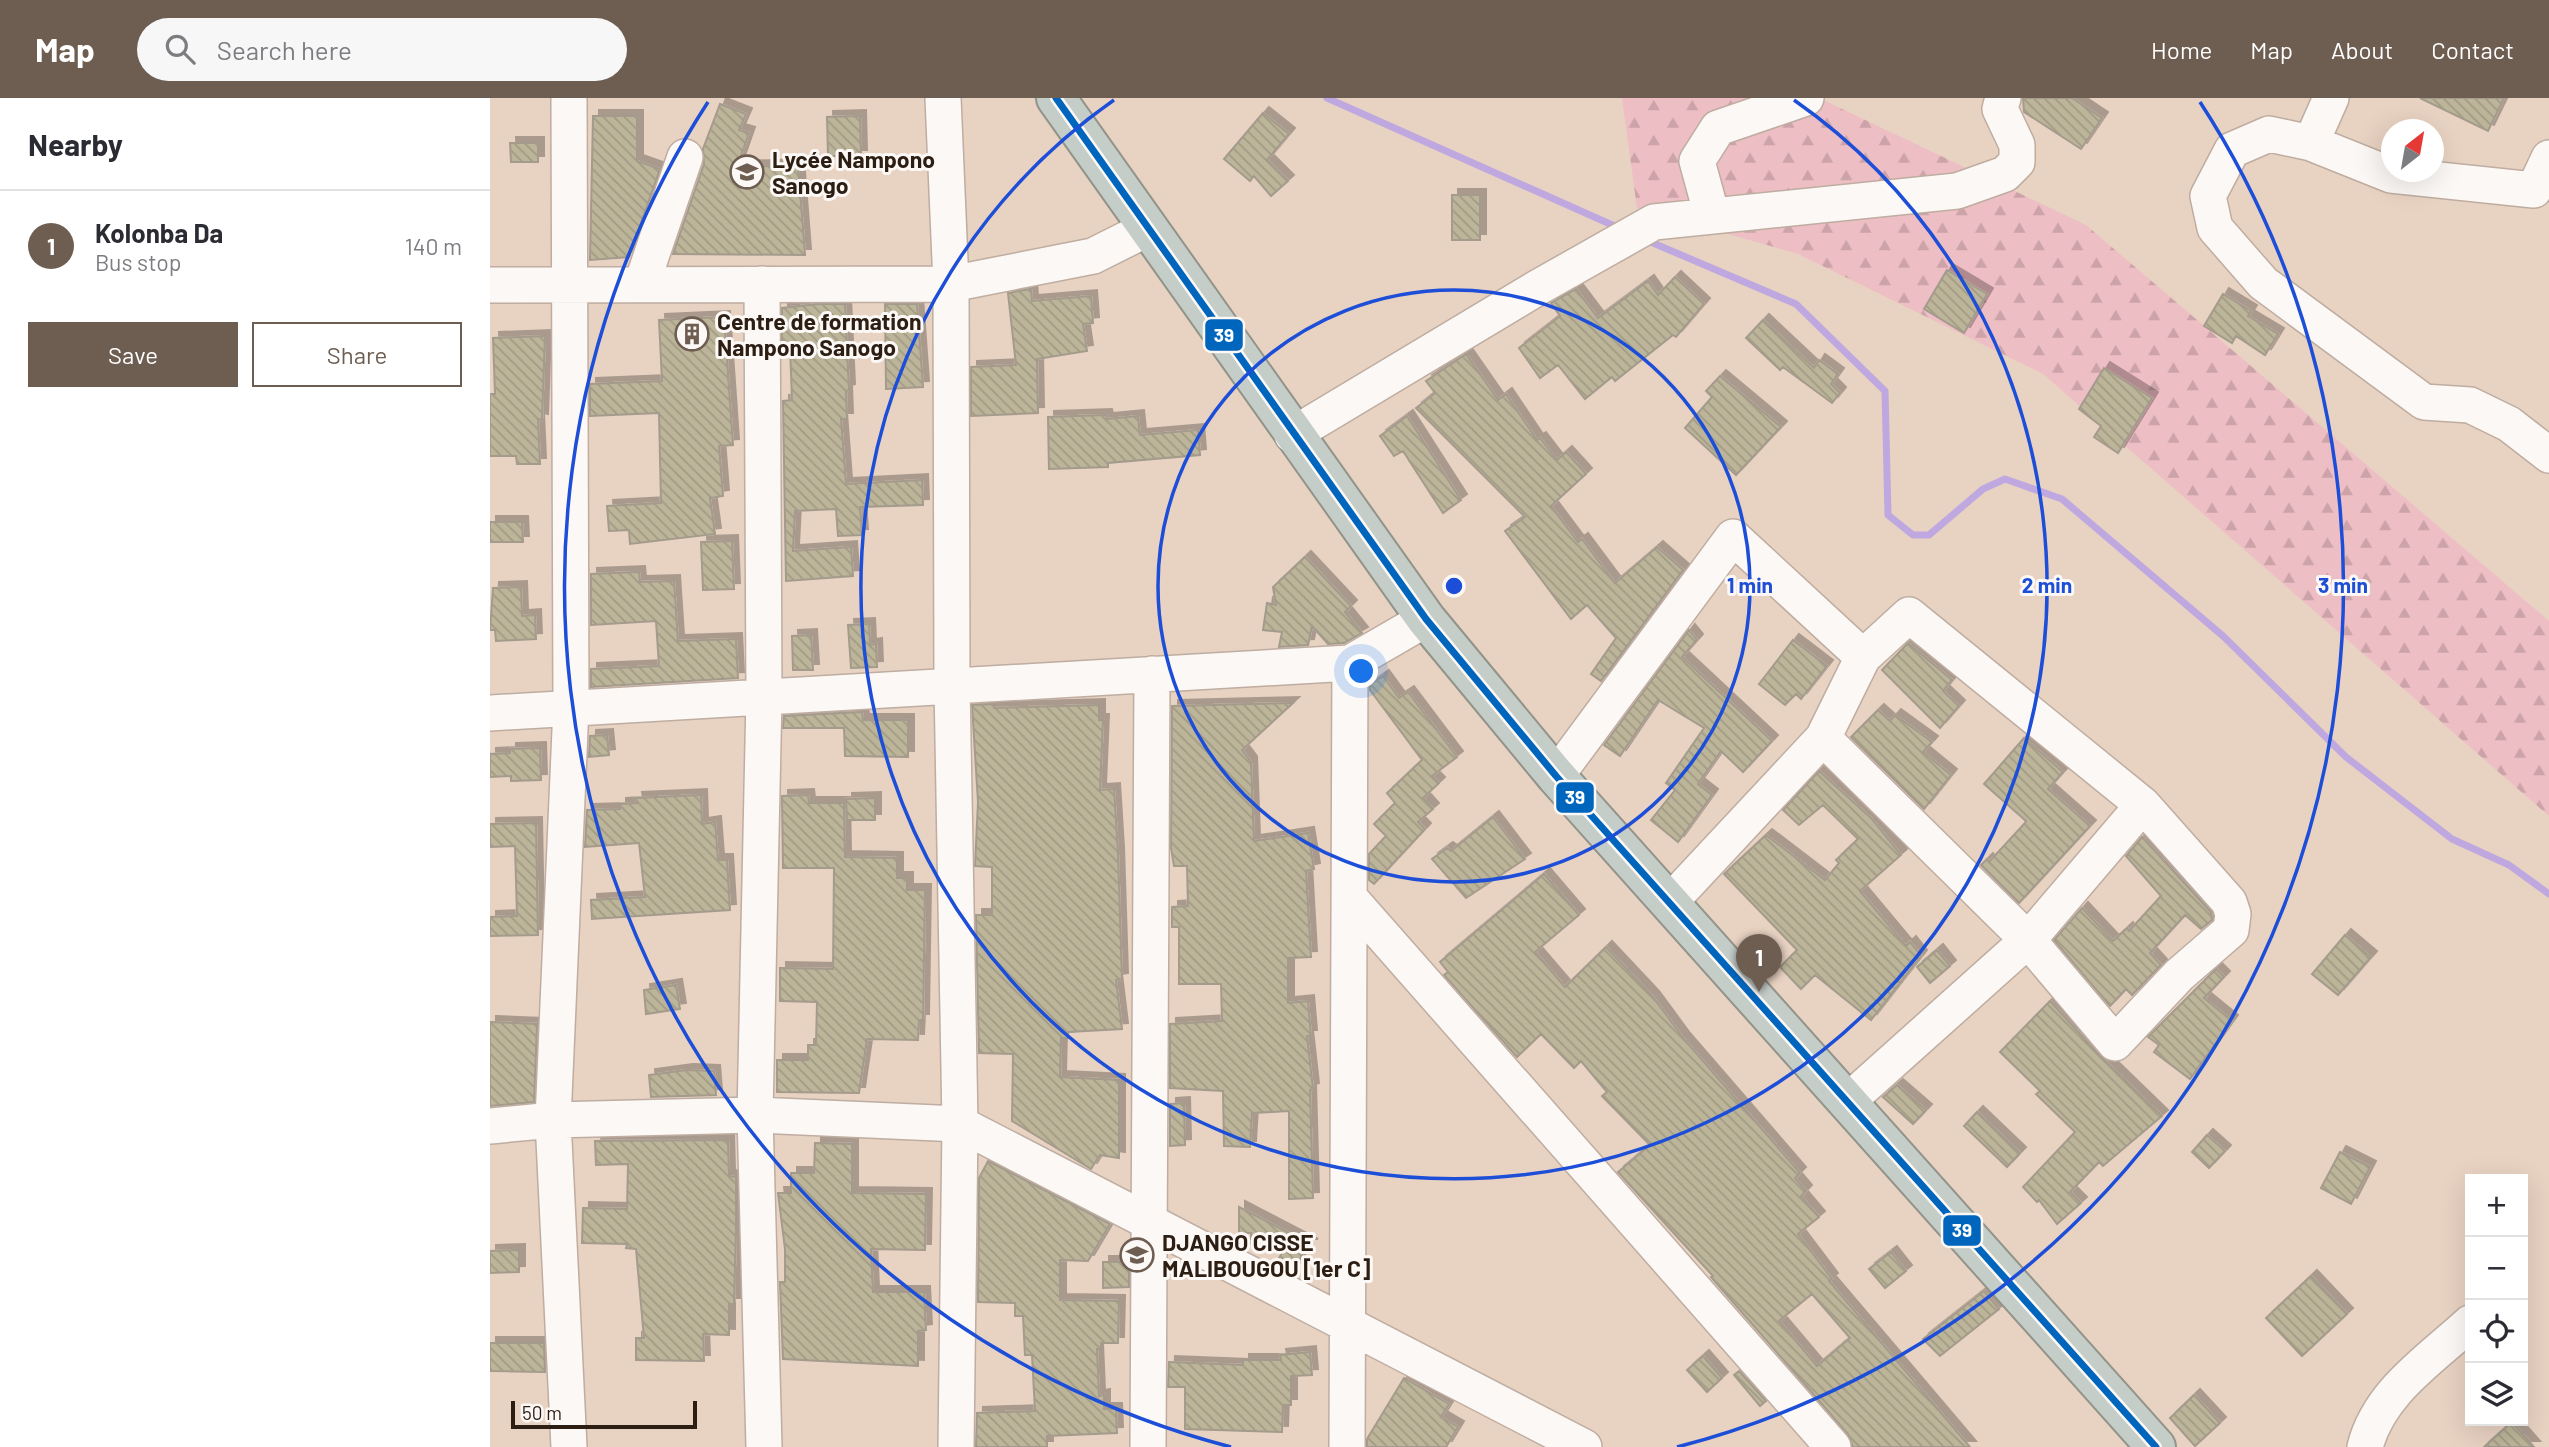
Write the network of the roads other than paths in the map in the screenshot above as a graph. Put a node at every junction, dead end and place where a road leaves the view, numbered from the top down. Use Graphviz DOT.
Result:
graph roads {
  1 [pos="569,98"];
  2 [pos="943,98"];
  3 [pos="1056,98"];
  4 [pos="1806,98"];
  5 [pos="2003,98"];
  6 [pos="2331,98"];
  7 [pos="2311,143"];
  8 [pos="685,157"];
  9 [pos="2549,158"];
  10 [pos="2541,194"];
  11 [pos="1712,216"];
  12 [pos="1149,228"];
  13 [pos="642,283"];
  14 [pos="762,284"];
  15 [pos="951,284"];
  16 [pos="490,285"];
  17 [pos="570,285"];
  18 [pos="1292,435"];
  19 [pos="2549,455"];
  20 [pos="1426,619"];
  21 [pos="1863,657"];
  22 [pos="1350,663"];
  23 [pos="1152,674"];
  24 [pos="952,685"];
  25 [pos="764,696"];
  26 [pos="571,707"];
  27 [pos="490,713"];
  28 [pos="1823,738"];
  29 [pos="1556,776"];
  30 [pos="2143,805"];
  31 [pos="1349,897"];
  32 [pos="1670,902"];
  33 [pos="2028,940"];
  34 [pos="1848,1101"];
  35 [pos="755,1115"];
  36 [pos="553,1120"];
  37 [pos="960,1124"];
  38 [pos="490,1126"];
  39 [pos="1149,1221"];
  40 [pos="1348,1324"];
  41 [pos="2465,1328"];
  42 [pos="569,1447"];
  43 [pos="764,1447"];
  44 [pos="956,1447"];
  45 [pos="1148,1447"];
  46 [pos="1347,1447"];
  47 [pos="1584,1447"];
  48 [pos="1833,1447"];
  49 [pos="2156,1447"];
  50 [pos="2365,1447"];
  1 -- 17 [label="street"];
  2 -- 15 [label="street"];
  3 -- 12 [label="highway"];
  4 -- 11 [label="street"];
  5 -- 11 [label="street"];
  6 -- 7 [label="street"];
  7 -- 10 [label="street"];
  7 -- 19 [label="street"];
  8 -- 13 [label="street"];
  9 -- 10 [label="street"];
  11 -- 18 [label="street"];
  12 -- 15 [label="street"];
  12 -- 18 [label="highway"];
  13 -- 14 [label="street"];
  13 -- 17 [label="street"];
  14 -- 15 [label="street"];
  14 -- 25 [label="street"];
  15 -- 24 [label="street"];
  16 -- 17 [label="street"];
  17 -- 26 [label="street"];
  18 -- 20 [label="highway"];
  20 -- 22 [label="street"];
  20 -- 29 [label="highway"];
  21 -- 28 [label="street"];
  21 -- 29 [label="street"];
  21 -- 30 [label="street"];
  22 -- 23 [label="street"];
  22 -- 31 [label="street"];
  23 -- 24 [label="street"];
  23 -- 39 [label="street"];
  24 -- 25 [label="street"];
  24 -- 37 [label="street"];
  25 -- 26 [label="street"];
  25 -- 35 [label="street"];
  26 -- 27 [label="street"];
  26 -- 36 [label="street"];
  28 -- 32 [label="street"];
  28 -- 33 [label="street"];
  29 -- 32 [label="highway"];
  30 -- 33 [label="street"];
  30 -- 33 [label="street"];
  31 -- 40 [label="street"];
  31 -- 48 [label="street"];
  32 -- 34 [label="highway"];
  33 -- 34 [label="street"];
  34 -- 49 [label="highway"];
  35 -- 36 [label="street"];
  35 -- 37 [label="street"];
  35 -- 43 [label="street"];
  36 -- 38 [label="street"];
  36 -- 42 [label="street"];
  37 -- 39 [label="street"];
  37 -- 44 [label="street"];
  39 -- 40 [label="street"];
  39 -- 45 [label="street"];
  40 -- 46 [label="street"];
  40 -- 47 [label="street"];
  41 -- 50 [label="street"];
}
